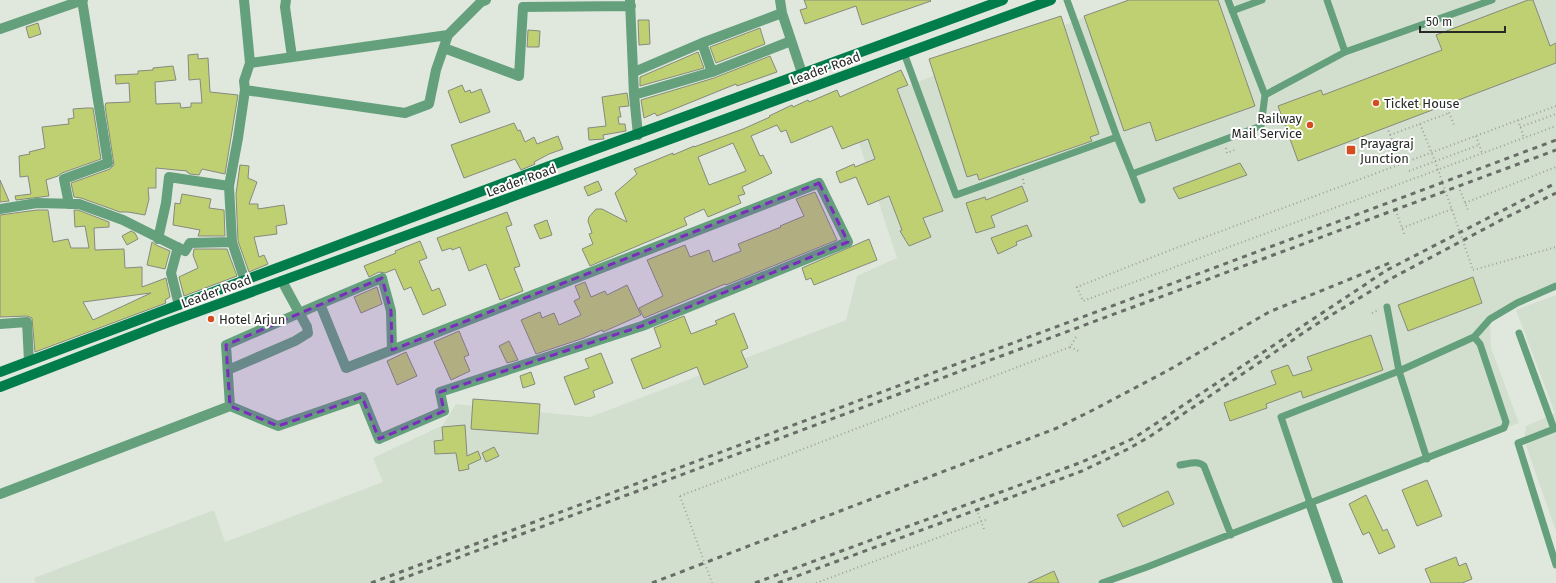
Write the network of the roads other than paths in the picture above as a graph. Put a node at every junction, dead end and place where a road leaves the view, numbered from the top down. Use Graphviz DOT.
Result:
graph roads {
  1 [pos="82,0"];
  2 [pos="244,0"];
  3 [pos="286,0"];
  4 [pos="486,0"];
  5 [pos="780,0"];
  6 [pos="1003,0"];
  7 [pos="1051,0"];
  8 [pos="1067,0"];
  9 [pos="1228,0"];
  10 [pos="1262,0"];
  11 [pos="1327,0"];
  12 [pos="1492,0"];
  13 [pos="630,3"];
  14 [pos="1232,11"];
  15 [pos="782,13"];
  16 [pos="0,29"];
  17 [pos="448,35"];
  18 [pos="791,41"];
  19 [pos="702,43"];
  20 [pos="444,48"];
  21 [pos="1345,52"];
  22 [pos="904,53"];
  23 [pos="292,57"];
  24 [pos="250,63"];
  25 [pos="634,72"];
  26 [pos="712,72"];
  27 [pos="802,74"];
  28 [pos="245,90"];
  29 [pos="634,95"];
  30 [pos="1265,95"];
  31 [pos="638,135"];
  32 [pos="1117,137"];
  33 [pos="1132,174"];
  34 [pos="229,186"];
  35 [pos="1142,200"];
  36 [pos="69,204"];
  37 [pos="0,209"];
  38 [pos="158,239"];
  39 [pos="232,242"];
  40 [pos="178,247"];
  41 [pos="245,281"];
  42 [pos="282,281"];
  43 [pos="1556,286"];
  44 [pos="320,304"];
  45 [pos="179,305"];
  46 [pos="1387,307"];
  47 [pos="299,313"];
  48 [pos="0,324"];
  49 [pos="1519,332"];
  50 [pos="1474,337"];
  51 [pos="392,350"];
  52 [pos="29,361"];
  53 [pos="228,370"];
  54 [pos="1399,371"];
  55 [pos="0,372"];
  56 [pos="0,387"];
  57 [pos="230,406"];
  58 [pos="1428,459"];
  59 [pos="1180,465"];
  60 [pos="0,494"];
  61 [pos="1310,502"];
  62 [pos="1231,535"];
  63 [pos="1556,565"];
  64 [pos="1102,583"];
  65 [pos="1338,583"];
  1 -- 16 [label="street"];
  1 -- 36 [label="street"];
  2 -- 24 [label="street"];
  3 -- 23 [label="street"];
  4 -- 17 [label="street"];
  5 -- 15 [label="street"];
  6 -- 27 [label="main road, Leader Road"];
  7 -- 22 [label="main road, Leader Road"];
  8 -- 32 [label="lane"];
  9 -- 14 [label="lane"];
  10 -- 14 [label="lane"];
  11 -- 21 [label="lane"];
  12 -- 21 [label="lane"];
  13 -- 20 [label="street"];
  13 -- 25 [label="street"];
  14 -- 30 [label="lane"];
  15 -- 18 [label="street"];
  15 -- 19 [label="street"];
  17 -- 20 [label="street"];
  17 -- 23 [label="street"];
  18 -- 26 [label="street"];
  18 -- 27 [label="street"];
  19 -- 25 [label="street"];
  19 -- 26 [label="street"];
  20 -- 28 [label="street"];
  21 -- 30 [label="lane"];
  22 -- 32 [label="lane"];
  22 -- 42 [label="main road, Leader Road"];
  23 -- 24 [label="street"];
  24 -- 28 [label="street"];
  25 -- 29 [label="street"];
  26 -- 29 [label="street"];
  27 -- 31 [label="main road, Leader Road"];
  28 -- 34 [label="street"];
  29 -- 31 [label="street"];
  30 -- 33 [label="lane"];
  31 -- 41 [label="main road, Leader Road"];
  32 -- 33 [label="lane"];
  33 -- 35 [label="lane"];
  34 -- 38 [label="street"];
  34 -- 39 [label="street"];
  36 -- 37 [label="street"];
  36 -- 38 [label="street"];
  38 -- 40 [label="street"];
  39 -- 40 [label="street"];
  39 -- 41 [label="street"];
  40 -- 45 [label="street"];
  41 -- 45 [label="main road, Leader Road"];
  42 -- 47 [label="street"];
  42 -- 56 [label="main road, Leader Road"];
  43 -- 50 [label="lane"];
  44 -- 47 [label="street"];
  44 -- 51 [label="street"];
  44 -- 51 [label="street"];
  45 -- 52 [label="main road, Leader Road"];
  46 -- 54 [label="lane"];
  47 -- 53 [label="street"];
  47 -- 53 [label="street"];
  48 -- 52 [label="street"];
  49 -- 63 [label="lane"];
  50 -- 54 [label="lane"];
  50 -- 58 [label="lane"];
  51 -- 57 [label="street"];
  52 -- 55 [label="main road, Leader Road"];
  53 -- 57 [label="street"];
  54 -- 58 [label="lane"];
  54 -- 61 [label="lane"];
  57 -- 60 [label="street"];
  58 -- 61 [label="lane"];
  59 -- 62 [label="lane"];
  61 -- 62 [label="lane"];
  61 -- 65 [label="street"];
  62 -- 64 [label="lane"];
}
